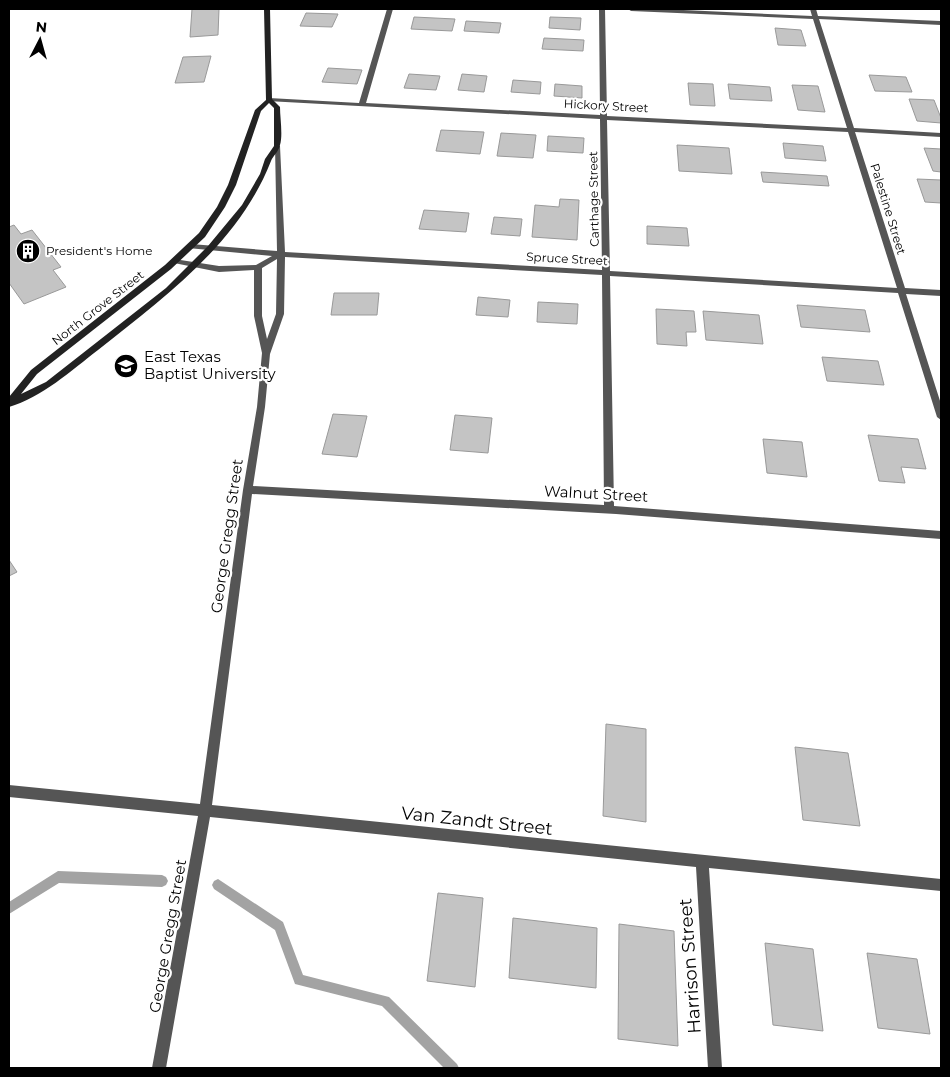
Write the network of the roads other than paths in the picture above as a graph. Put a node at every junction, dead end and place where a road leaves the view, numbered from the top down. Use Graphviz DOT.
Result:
graph roads {
  1 [pos="267,9"];
  2 [pos="390,9"];
  3 [pos="602,9"];
  4 [pos="632,9"];
  5 [pos="814,9"];
  6 [pos="816,17"];
  7 [pos="941,23"];
  8 [pos="269,100"];
  9 [pos="362,105"];
  10 [pos="604,117"];
  11 [pos="852,130"];
  12 [pos="941,135"];
  13 [pos="277,146"];
  14 [pos="191,246"];
  15 [pos="211,248"];
  16 [pos="282,254"];
  17 [pos="174,262"];
  18 [pos="194,266"];
  19 [pos="258,267"];
  20 [pos="606,273"];
  21 [pos="902,290"];
  22 [pos="941,293"];
  23 [pos="266,354"];
  24 [pos="9,404"];
  25 [pos="941,416"];
  26 [pos="248,490"];
  27 [pos="609,510"];
  28 [pos="941,535"];
  29 [pos="9,791"];
  30 [pos="205,811"];
  31 [pos="702,862"];
  32 [pos="941,885"];
  33 [pos="159,1068"];
  34 [pos="715,1068"];
  1 -- 8 [label="main road, George Gregg Street"];
  2 -- 9 [label="street"];
  3 -- 10 [label="street, Carthage Street"];
  4 -- 6 [label="street"];
  5 -- 6 [label="street, Palestine Street"];
  6 -- 7 [label="street"];
  6 -- 11 [label="street, Palestine Street"];
  8 -- 9 [label="street, Hickory Street"];
  8 -- 13 [label="main road, George Gregg Street"];
  8 -- 14 [label="main road, North Grove Street"];
  9 -- 10 [label="street, Hickory Street"];
  10 -- 11 [label="street, Hickory Street"];
  10 -- 20 [label="street, Carthage Street"];
  11 -- 12 [label="street, Hickory Street"];
  11 -- 21 [label="street, Palestine Street"];
  13 -- 15 [label="main road, North Grove Street"];
  13 -- 16 [label="street, George Gregg Street"];
  14 -- 15 [label="street, Spruce Street"];
  14 -- 17 [label="main road, North Grove Street"];
  15 -- 16 [label="street, Spruce Street"];
  15 -- 18 [label="main road, North Grove Street"];
  16 -- 19 [label="street"];
  16 -- 20 [label="street, Spruce Street"];
  16 -- 23 [label="street, George Gregg Street"];
  17 -- 18 [label="street"];
  17 -- 24 [label="main road, North Grove Street"];
  18 -- 19 [label="street"];
  18 -- 24 [label="main road, North Grove Street"];
  19 -- 23 [label="street"];
  20 -- 21 [label="street, Spruce Street"];
  20 -- 27 [label="street, Carthage Street"];
  21 -- 22 [label="street, Spruce Street"];
  21 -- 25 [label="street, Palestine Street"];
  23 -- 26 [label="street, George Gregg Street"];
  26 -- 27 [label="street, Walnut Street"];
  26 -- 30 [label="street, George Gregg Street"];
  27 -- 28 [label="street, Walnut Street"];
  29 -- 30 [label="street, Van Zandt Street"];
  30 -- 31 [label="street, Van Zandt Street"];
  30 -- 33 [label="street, George Gregg Street"];
  31 -- 32 [label="street, Van Zandt Street"];
  31 -- 34 [label="street, Harrison Street"];
}
